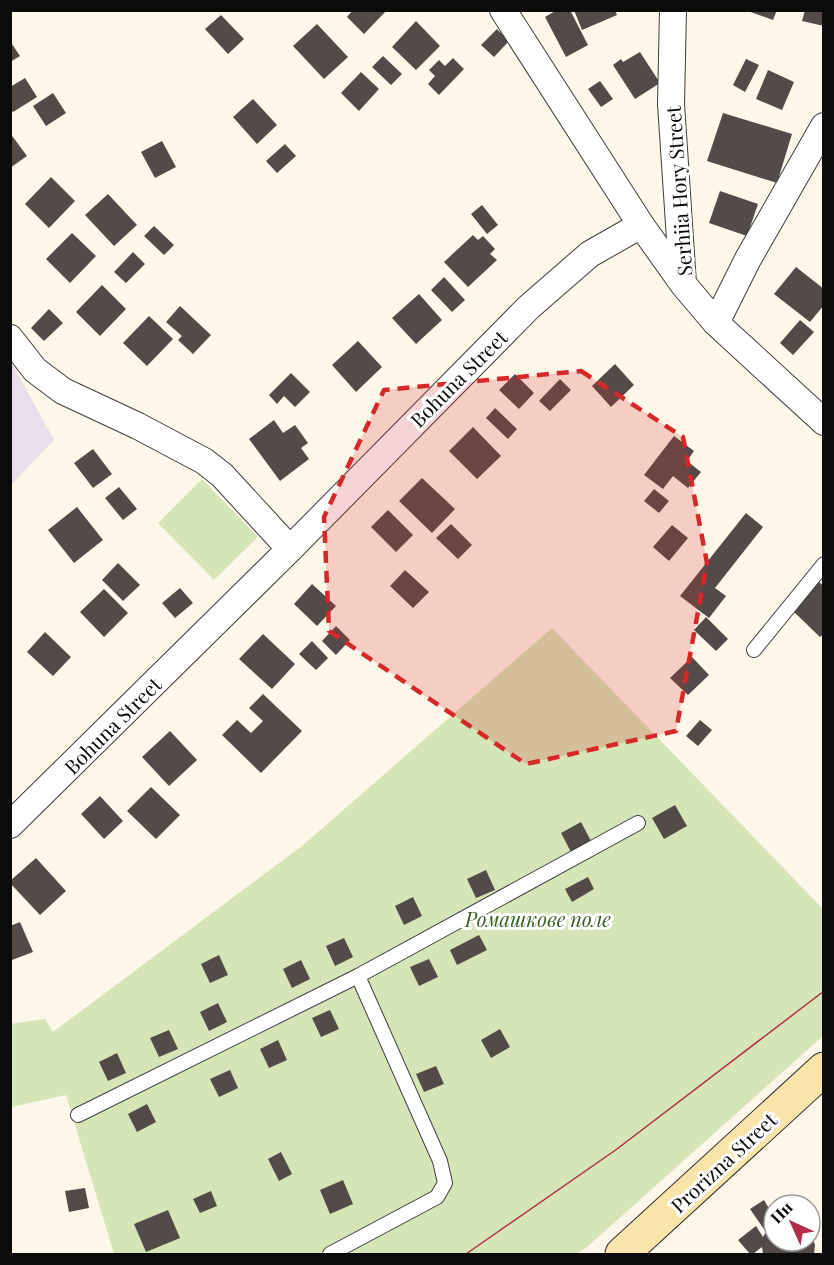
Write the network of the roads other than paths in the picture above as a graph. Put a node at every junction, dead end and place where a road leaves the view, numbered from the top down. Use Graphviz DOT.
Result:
graph roads {
  1 [pos="503,10"];
  2 [pos="674,10"];
  3 [pos="824,126"];
  4 [pos="641,225"];
  5 [pos="683,284"];
  6 [pos="716,323"];
  7 [pos="10,338"];
  8 [pos="824,422"];
  9 [pos="290,549"];
  10 [pos="824,564"];
  11 [pos="754,650"];
  12 [pos="638,823"];
  13 [pos="10,825"];
  14 [pos="358,976"];
  15 [pos="824,1069"];
  16 [pos="78,1115"];
  17 [pos="330,1254"];
  18 [pos="622,1254"];
  1 -- 4 [label="street"];
  2 -- 5 [label="street, Serhiia Hory Street"];
  3 -- 6 [label="street"];
  4 -- 5 [label="street"];
  4 -- 9 [label="street, Bohuna Street"];
  5 -- 6 [label="street, Serhiia Hory Street"];
  6 -- 8 [label="street, Serhiia Hory Street"];
  7 -- 9 [label="street"];
  9 -- 13 [label="street, Bohuna Street"];
  10 -- 11 [label="lane"];
  12 -- 14 [label="lane"];
  14 -- 16 [label="lane"];
  14 -- 17 [label="lane"];
  15 -- 18 [label="main road, Prorizna Street"];
}
